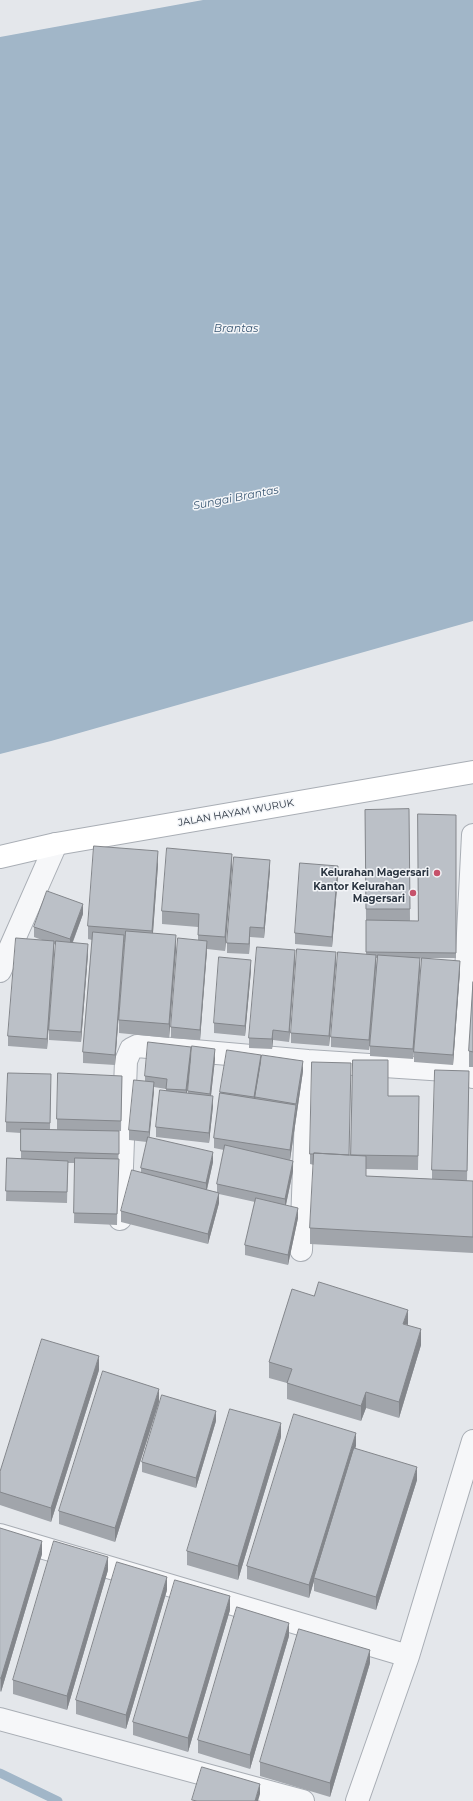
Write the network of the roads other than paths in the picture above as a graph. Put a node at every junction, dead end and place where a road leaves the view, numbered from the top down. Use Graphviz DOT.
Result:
graph roads {
  1 [pos="473,772"];
  2 [pos="473,834"];
  3 [pos="56,844"];
  4 [pos="0,857"];
  5 [pos="0,971"];
  6 [pos="308,1061"];
  7 [pos="467,1074"];
  8 [pos="120,1219"];
  9 [pos="301,1250"];
  10 [pos="473,1441"];
  11 [pos="0,1535"];
  12 [pos="408,1656"];
  13 [pos="0,1719"];
  14 [pos="303,1801"];
  15 [pos="357,1801"];
  1 -- 3 [label="main road, JALAN HAYAM WURUK"];
  2 -- 7 [label="street"];
  3 -- 4 [label="main road, JALAN HAYAM WURUK"];
  3 -- 5 [label="street"];
  6 -- 7 [label="street"];
  6 -- 8 [label="street"];
  6 -- 9 [label="street"];
  10 -- 12 [label="street"];
  11 -- 12 [label="street"];
  12 -- 15 [label="street"];
  13 -- 14 [label="street"];
}
